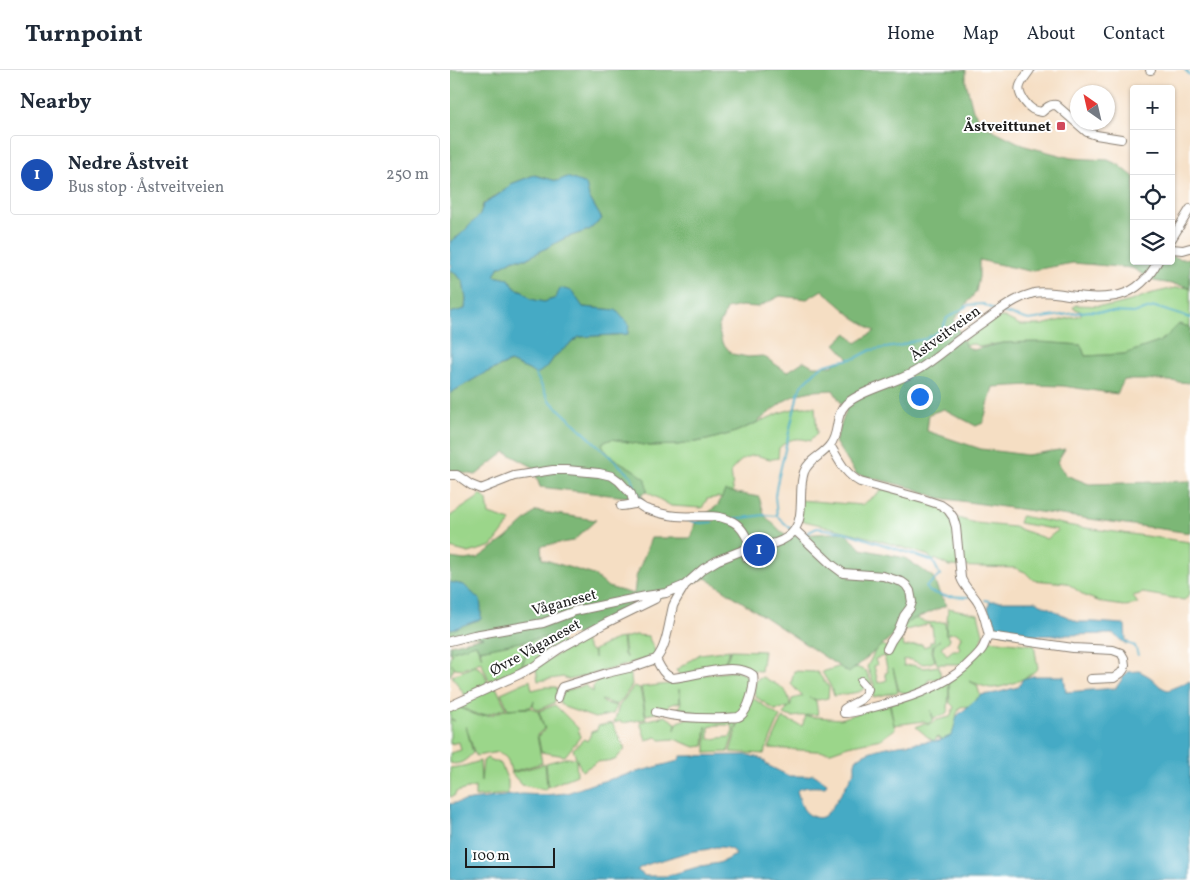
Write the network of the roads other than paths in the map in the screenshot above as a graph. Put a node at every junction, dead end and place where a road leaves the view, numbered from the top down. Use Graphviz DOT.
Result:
graph roads {
  1 [pos="1030,70"];
  2 [pos="1121,138"];
  3 [pos="1190,209"];
  4 [pos="1175,233"];
  5 [pos="1190,248"];
  6 [pos="1175,250"];
  7 [pos="1156,265"];
  8 [pos="830,445"];
  9 [pos="450,475"];
  10 [pos="634,504"];
  11 [pos="620,506"];
  12 [pos="795,533"];
  13 [pos="769,544"];
  14 [pos="749,547"];
  15 [pos="685,585"];
  16 [pos="658,595"];
  17 [pos="989,636"];
  18 [pos="450,641"];
  19 [pos="887,650"];
  20 [pos="656,660"];
  21 [pos="1091,680"];
  22 [pos="861,681"];
  23 [pos="558,698"];
  24 [pos="450,706"];
  25 [pos="656,712"];
  1 -- 2 [label="street"];
  3 -- 4 [label="street"];
  5 -- 6 [label="street"];
  7 -- 8 [label="street, Åstveitveien"];
  8 -- 12 [label="street"];
  8 -- 17 [label="street"];
  9 -- 10 [label="street"];
  10 -- 11 [label="street"];
  10 -- 14 [label="street"];
  12 -- 13 [label="street"];
  12 -- 19 [label="street"];
  13 -- 14 [label="street"];
  13 -- 14 [label="street"];
  14 -- 15 [label="street, Våganeset"];
  15 -- 16 [label="street, Våganeset"];
  15 -- 20 [label="street, Våganeset"];
  16 -- 18 [label="street, Våganeset"];
  16 -- 24 [label="street, Øvre Våganeset"];
  17 -- 21 [label="street"];
  17 -- 22 [label="street"];
  20 -- 23 [label="street"];
  20 -- 25 [label="street"];
}
